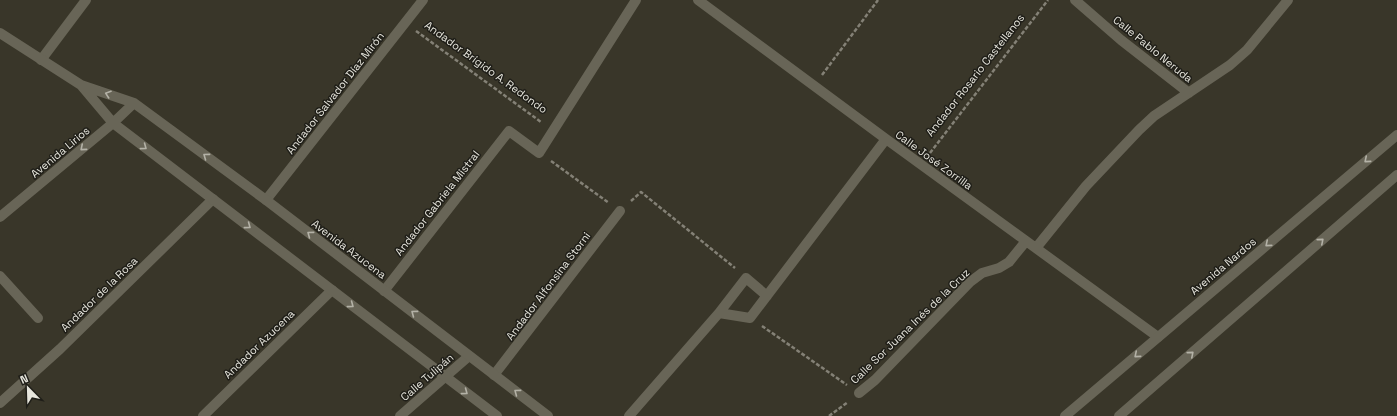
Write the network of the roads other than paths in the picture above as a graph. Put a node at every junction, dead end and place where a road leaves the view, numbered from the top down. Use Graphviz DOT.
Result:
graph roads {
  1 [pos="86,0"];
  2 [pos="423,0"];
  3 [pos="636,0"];
  4 [pos="698,0"];
  5 [pos="1075,0"];
  6 [pos="1288,0"];
  7 [pos="0,33"];
  8 [pos="41,60"];
  9 [pos="81,85"];
  10 [pos="1189,93"];
  11 [pos="134,103"];
  12 [pos="113,123"];
  13 [pos="1397,135"];
  14 [pos="886,139"];
  15 [pos="1397,175"];
  16 [pos="213,199"];
  17 [pos="266,200"];
  18 [pos="620,211"];
  19 [pos="0,217"];
  20 [pos="1026,241"];
  21 [pos="1036,248"];
  22 [pos="0,276"];
  23 [pos="332,290"];
  24 [pos="384,291"];
  25 [pos="767,296"];
  26 [pos="719,313"];
  27 [pos="38,318"];
  28 [pos="1158,337"];
  29 [pos="469,356"];
  30 [pos="494,375"];
  31 [pos="445,377"];
  32 [pos="859,393"];
  33 [pos="0,403"];
  34 [pos="203,416"];
  35 [pos="400,416"];
  36 [pos="497,416"];
  37 [pos="548,416"];
  38 [pos="629,416"];
  39 [pos="1065,416"];
  40 [pos="1119,416"];
  1 -- 8 [label="street"];
  2 -- 17 [label="street, Andador Salvador Díaz Mirón"];
  3 -- 24 [label="street, Andador Gabriela Mistral"];
  4 -- 14 [label="street, Calle José Zorrilla"];
  5 -- 10 [label="street, Calle Pablo Neruda"];
  6 -- 10 [label="street"];
  7 -- 8 [label="street"];
  8 -- 9 [label="street"];
  11 -- 9 [label="street, Avenida Azucena, one-way"];
  9 -- 12 [label="street"];
  10 -- 21 [label="street"];
  11 -- 12 [label="street, Avenida Lirios"];
  17 -- 11 [label="street, Avenida Azucena, one-way"];
  12 -- 16 [label="street, one-way"];
  12 -- 19 [label="street, Avenida Lirios, one-way"];
  13 -- 28 [label="street, Avenida Nardos, one-way"];
  14 -- 20 [label="street, Calle José Zorrilla"];
  14 -- 25 [label="street"];
  40 -- 15 [label="street, one-way"];
  16 -- 23 [label="street, one-way"];
  16 -- 33 [label="street, Andador de la Rosa"];
  24 -- 17 [label="street, Avenida Azucena, one-way"];
  18 -- 30 [label="street, Andador Alfonsina Storni"];
  20 -- 21 [label="street, Calle José Zorrilla"];
  20 -- 32 [label="street, Calle Sor Juana Inés de la Cruz"];
  21 -- 28 [label="street, Calle José Zorrilla"];
  22 -- 27 [label="street"];
  23 -- 31 [label="street, one-way"];
  23 -- 34 [label="street, Andador Azucena"];
  29 -- 24 [label="street, Avenida Azucena, one-way"];
  25 -- 26 [label="street"];
  25 -- 26 [label="street"];
  26 -- 38 [label="street"];
  28 -- 39 [label="street, Avenida Nardos, one-way"];
  29 -- 30 [label="street, Avenida Azucena"];
  29 -- 31 [label="street, Calle Tulipán"];
  37 -- 30 [label="street, Avenida Azucena, one-way"];
  31 -- 35 [label="street, Calle Tulipán"];
  31 -- 36 [label="street, one-way"];
}
